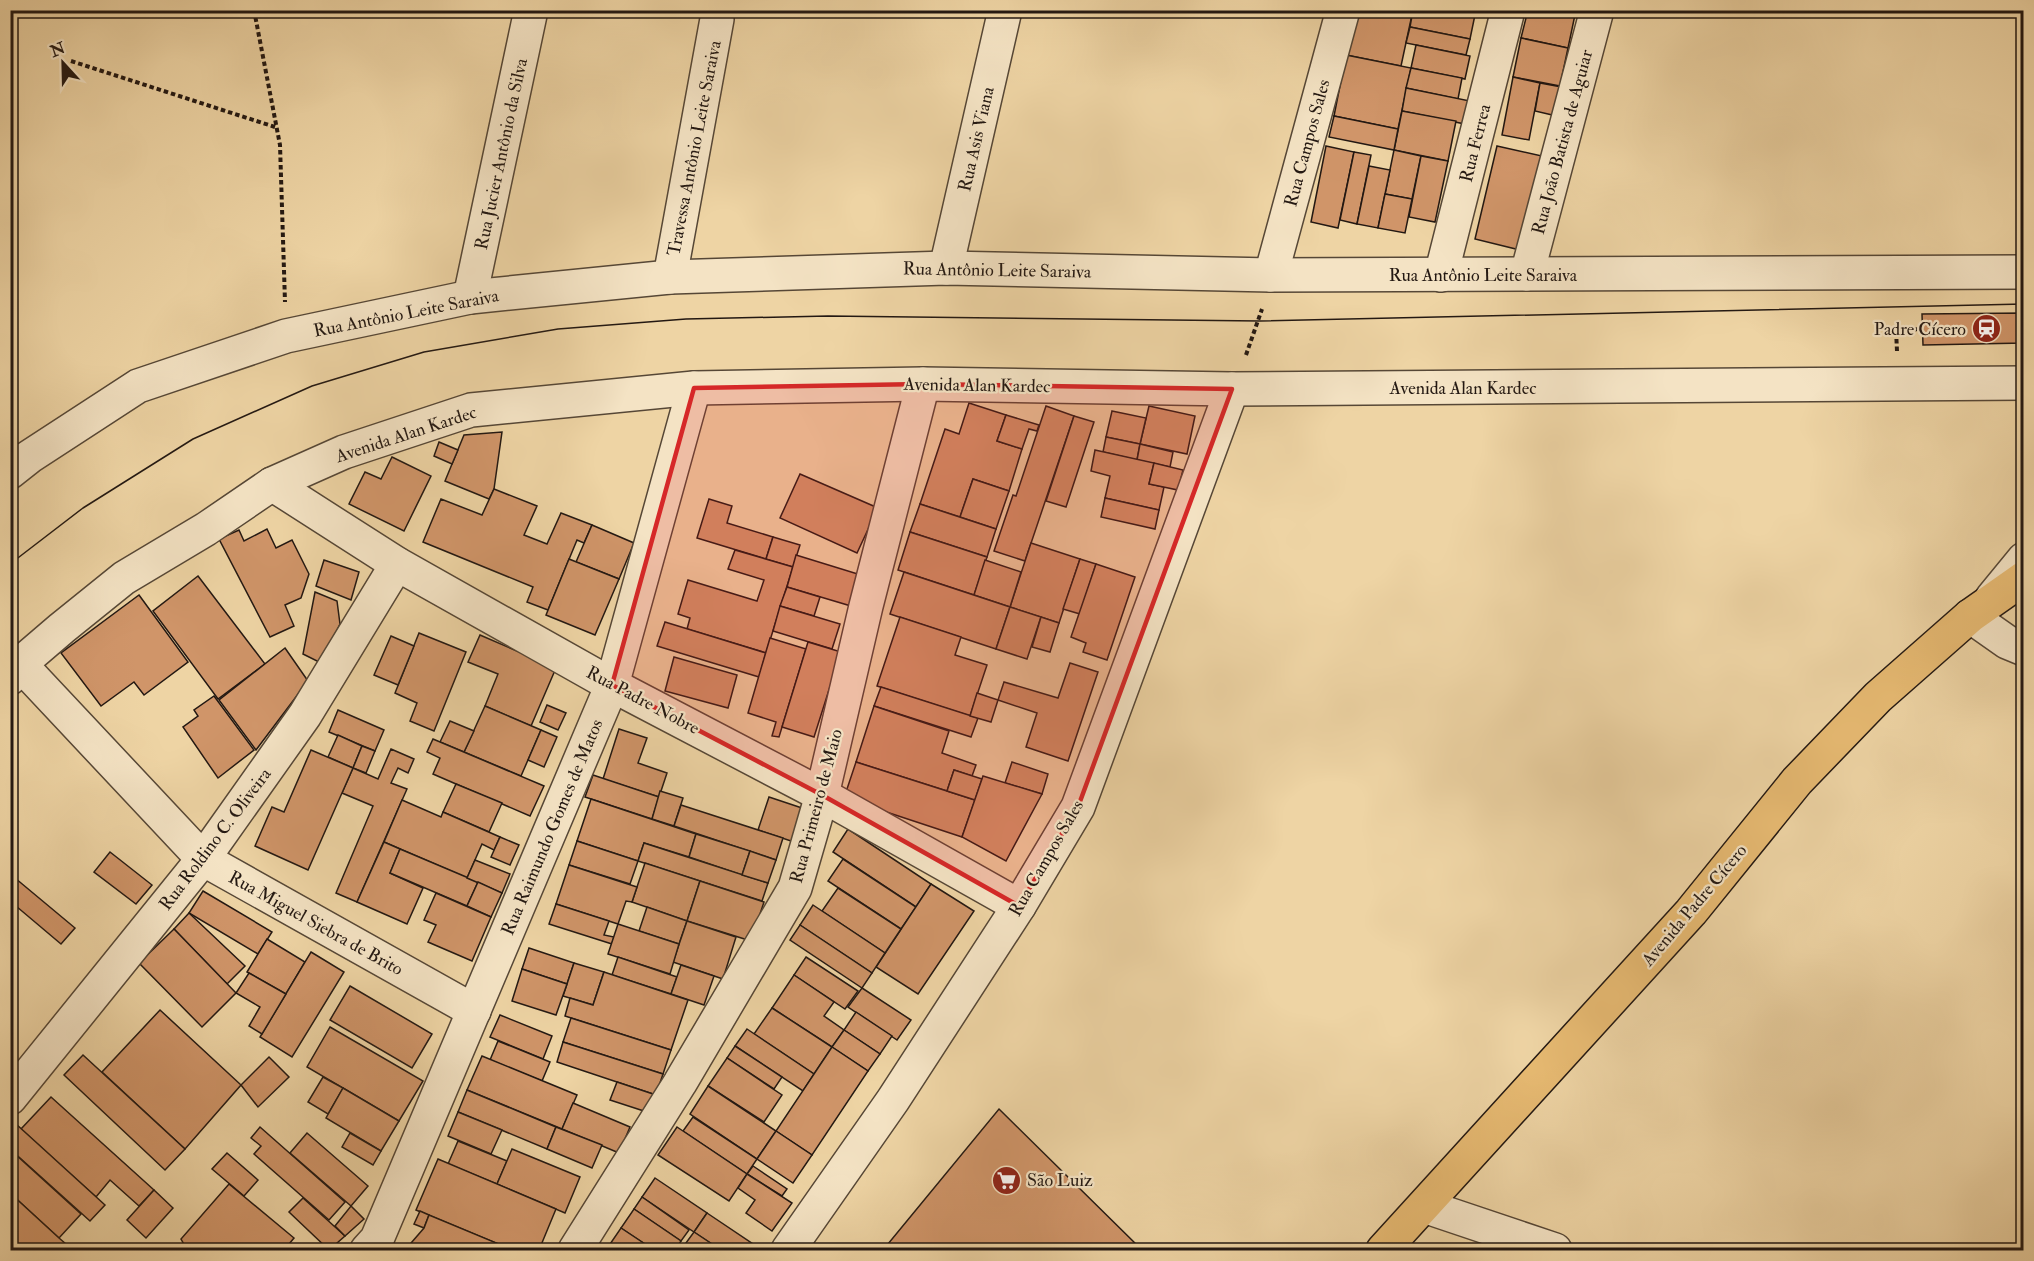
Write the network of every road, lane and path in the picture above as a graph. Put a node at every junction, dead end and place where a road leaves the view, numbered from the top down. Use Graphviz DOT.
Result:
graph roads {
  1 [pos="254,10"];
  2 [pos="531,10"];
  3 [pos="1005,10"];
  4 [pos="1343,10"];
  5 [pos="1508,10"];
  6 [pos="1597,10"];
  7 [pos="717,19"];
  8 [pos="71,61"];
  9 [pos="276,127"];
  10 [pos="946,268"];
  11 [pos="2024,272"];
  12 [pos="1527,274"];
  13 [pos="1270,275"];
  14 [pos="1441,275"];
  15 [pos="670,277"];
  16 [pos="470,297"];
  17 [pos="1922,329"];
  18 [pos="1896,330"];
  19 [pos="286,336"];
  20 [pos="2024,383"];
  21 [pos="923,384"];
  22 [pos="694,388"];
  23 [pos="1232,389"];
  24 [pos="10,472"];
  25 [pos="272,484"];
  26 [pos="2024,559"];
  27 [pos="397,564"];
  28 [pos="2024,578"];
  29 [pos="1980,608"];
  30 [pos="2024,649"];
  31 [pos="15,671"];
  32 [pos="612,685"];
  33 [pos="822,795"];
  34 [pos="203,859"];
  35 [pos="1019,906"];
  36 [pos="474,1011"];
  37 [pos="10,1098"];
  38 [pos="1424,1206"];
  39 [pos="368,1251"];
  40 [pos="575,1251"];
  41 [pos="788,1251"];
  42 [pos="1383,1251"];
  43 [pos="1555,1251"];
  1 -- 9 [label="path"];
  2 -- 16 [label="street, Rua Jucier Antônio da Silva"];
  3 -- 10 [label="street, Rua Asis Viana"];
  4 -- 13 [label="street, Rua Campos Sales"];
  5 -- 14 [label="street, Rua Ferrea"];
  6 -- 12 [label="street, Rua João Batista de Aguiar"];
  7 -- 15 [label="street, Travessa Antônio Leite Saraiva"];
  8 -- 9 [label="path"];
  9 -- 19 [label="path"];
  10 -- 13 [label="street, Rua Antônio Leite Saraiva"];
  10 -- 15 [label="street, Rua Antônio Leite Saraiva"];
  11 -- 12 [label="street, Rua Antônio Leite Saraiva"];
  12 -- 14 [label="street, Rua Antônio Leite Saraiva"];
  13 -- 14 [label="street, Rua Antônio Leite Saraiva"];
  13 -- 23 [label="path"];
  15 -- 16 [label="street, Rua Antônio Leite Saraiva"];
  16 -- 19 [label="street, Rua Antônio Leite Saraiva"];
  17 -- 18 [label="path"];
  19 -- 24 [label="street, Rua Antônio Leite Saraiva"];
  20 -- 23 [label="street, Avenida Alan Kardec"];
  21 -- 22 [label="street, Avenida Alan Kardec"];
  21 -- 23 [label="street, Avenida Alan Kardec"];
  21 -- 33 [label="street, Rua Primeiro de Maio"];
  22 -- 25 [label="street, Avenida Alan Kardec"];
  22 -- 32 [label="street, Rua Raimundo Gomes de Matos"];
  23 -- 35 [label="street, Rua Campos Sales"];
  25 -- 27 [label="street, Rua Padre Nobre"];
  25 -- 31 [label="street, Avenida Alan Kardec"];
  26 -- 29 [label="street"];
  27 -- 32 [label="street, Rua Padre Nobre"];
  27 -- 34 [label="street, Rua Roldino C. Oliveira"];
  28 -- 29 [label="main road, Avenida Padre Cícero"];
  29 -- 30 [label="street"];
  29 -- 38 [label="main road, Avenida Padre Cícero"];
  31 -- 34 [label="street, Rua Miguel Siebra de Brito"];
  32 -- 33 [label="street, Rua Padre Nobre"];
  32 -- 36 [label="street, Rua Raimundo Gomes de Matos"];
  33 -- 35 [label="street, Rua Padre Nobre"];
  33 -- 40 [label="street, Rua Primeiro de Maio"];
  34 -- 36 [label="street, Rua Miguel Siebra de Brito"];
  34 -- 37 [label="street, Rua Roldino C. Oliveira"];
  35 -- 41 [label="street, Rua Campos Sales"];
  36 -- 39 [label="street, Rua Raimundo Gomes de Matos"];
  38 -- 42 [label="main road, Avenida Padre Cícero"];
  38 -- 43 [label="street"];
}
